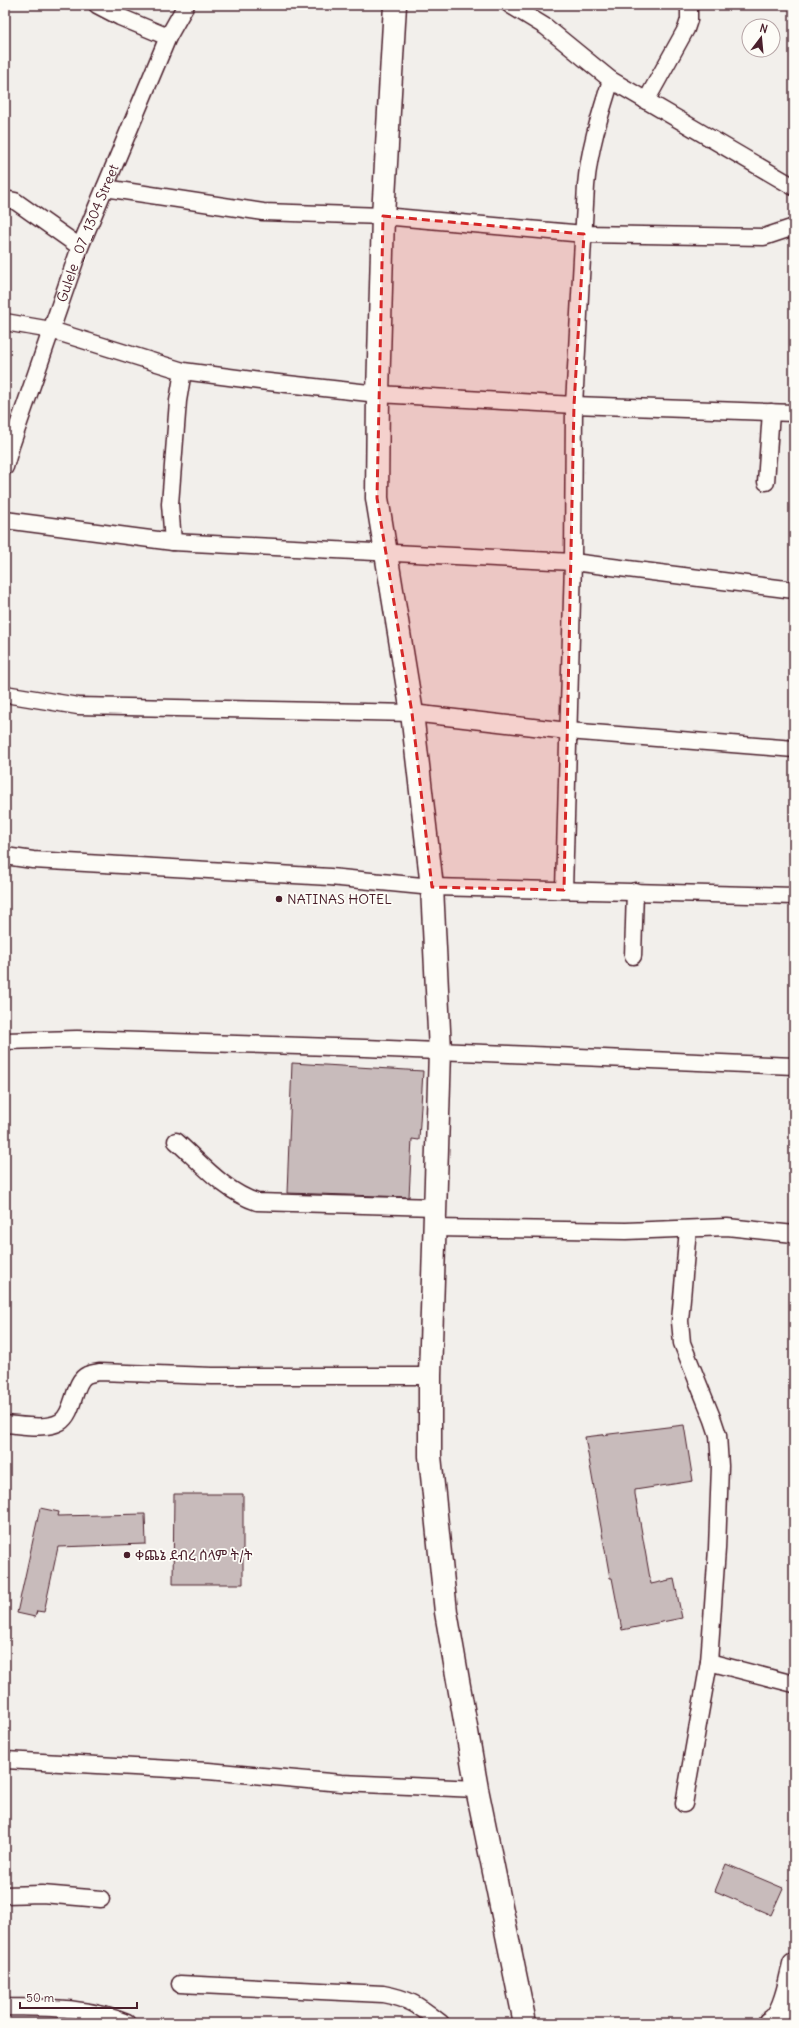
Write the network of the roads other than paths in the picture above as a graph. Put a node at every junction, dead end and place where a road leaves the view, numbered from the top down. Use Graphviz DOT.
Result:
graph roads {
  1 [pos="186,5"];
  2 [pos="395,5"];
  3 [pos="510,5"];
  4 [pos="689,5"];
  5 [pos="100,6"];
  6 [pos="168,38"];
  7 [pos="610,80"];
  8 [pos="646,101"];
  9 [pos="794,187"];
  10 [pos="105,188"];
  11 [pos="5,198"];
  12 [pos="384,216"];
  13 [pos="794,227"];
  14 [pos="584,234"];
  15 [pos="80,247"];
  16 [pos="5,322"];
  17 [pos="51,330"];
  18 [pos="183,371"];
  19 [pos="378,394"];
  20 [pos="574,405"];
  21 [pos="771,412"];
  22 [pos="794,413"];
  23 [pos="8,445"];
  24 [pos="5,467"];
  25 [pos="766,482"];
  26 [pos="5,520"];
  27 [pos="172,542"];
  28 [pos="386,554"];
  29 [pos="573,562"];
  30 [pos="794,590"];
  31 [pos="5,694"];
  32 [pos="412,713"];
  33 [pos="568,731"];
  34 [pos="794,749"];
  35 [pos="5,856"];
  36 [pos="432,887"];
  37 [pos="564,890"];
  38 [pos="636,892"];
  39 [pos="794,896"];
  40 [pos="633,956"];
  41 [pos="5,1041"];
  42 [pos="440,1051"];
  43 [pos="794,1066"];
  44 [pos="176,1141"];
  45 [pos="434,1218"];
  46 [pos="688,1229"];
  47 [pos="794,1234"];
  48 [pos="430,1376"];
  49 [pos="5,1424"];
  50 [pos="709,1662"];
  51 [pos="794,1684"];
  52 [pos="5,1760"];
  53 [pos="478,1789"];
  54 [pos="684,1804"];
  55 [pos="5,1894"];
  56 [pos="101,1898"];
  57 [pos="794,1964"];
  58 [pos="180,1984"];
  59 [pos="5,2007"];
  60 [pos="127,2023"];
  61 [pos="440,2023"];
  62 [pos="525,2023"];
  63 [pos="772,2023"];
  1 -- 6 [label="street, Gulele _07_1304 Street"];
  2 -- 12 [label="main road"];
  3 -- 7 [label="street"];
  4 -- 8 [label="street"];
  5 -- 6 [label="street"];
  6 -- 10 [label="street, Gulele _07_1304 Street"];
  7 -- 8 [label="street"];
  7 -- 14 [label="street"];
  8 -- 9 [label="street"];
  10 -- 12 [label="street"];
  10 -- 15 [label="street, Gulele _07_1304 Street"];
  11 -- 15 [label="street"];
  12 -- 14 [label="street"];
  12 -- 19 [label="main road"];
  13 -- 14 [label="street"];
  14 -- 20 [label="street"];
  15 -- 17 [label="street, Gulele _07_1304 Street"];
  16 -- 17 [label="street"];
  17 -- 18 [label="street"];
  17 -- 23 [label="street, Gulele _07_1304 Street"];
  18 -- 19 [label="street"];
  18 -- 27 [label="street"];
  19 -- 20 [label="street"];
  19 -- 28 [label="main road"];
  20 -- 21 [label="street"];
  20 -- 29 [label="street"];
  21 -- 22 [label="street"];
  21 -- 25 [label="street"];
  23 -- 24 [label="street, Gulele _07_1304 Street"];
  26 -- 27 [label="street"];
  27 -- 28 [label="street"];
  28 -- 29 [label="street"];
  28 -- 32 [label="main road"];
  29 -- 30 [label="street"];
  29 -- 33 [label="street"];
  31 -- 32 [label="street"];
  32 -- 33 [label="street"];
  32 -- 36 [label="main road"];
  33 -- 34 [label="street"];
  33 -- 37 [label="street"];
  35 -- 36 [label="street"];
  36 -- 37 [label="street"];
  36 -- 42 [label="main road"];
  37 -- 38 [label="street"];
  38 -- 39 [label="street"];
  38 -- 40 [label="street"];
  41 -- 42 [label="street"];
  42 -- 43 [label="street"];
  42 -- 45 [label="main road"];
  44 -- 45 [label="street"];
  45 -- 46 [label="street"];
  45 -- 48 [label="main road"];
  46 -- 47 [label="street"];
  46 -- 50 [label="street"];
  48 -- 49 [label="street"];
  48 -- 53 [label="main road"];
  50 -- 51 [label="street"];
  50 -- 54 [label="street"];
  52 -- 53 [label="street"];
  53 -- 62 [label="main road"];
  55 -- 56 [label="street"];
  57 -- 63 [label="main road"];
  58 -- 61 [label="street"];
  59 -- 60 [label="street"];
}
